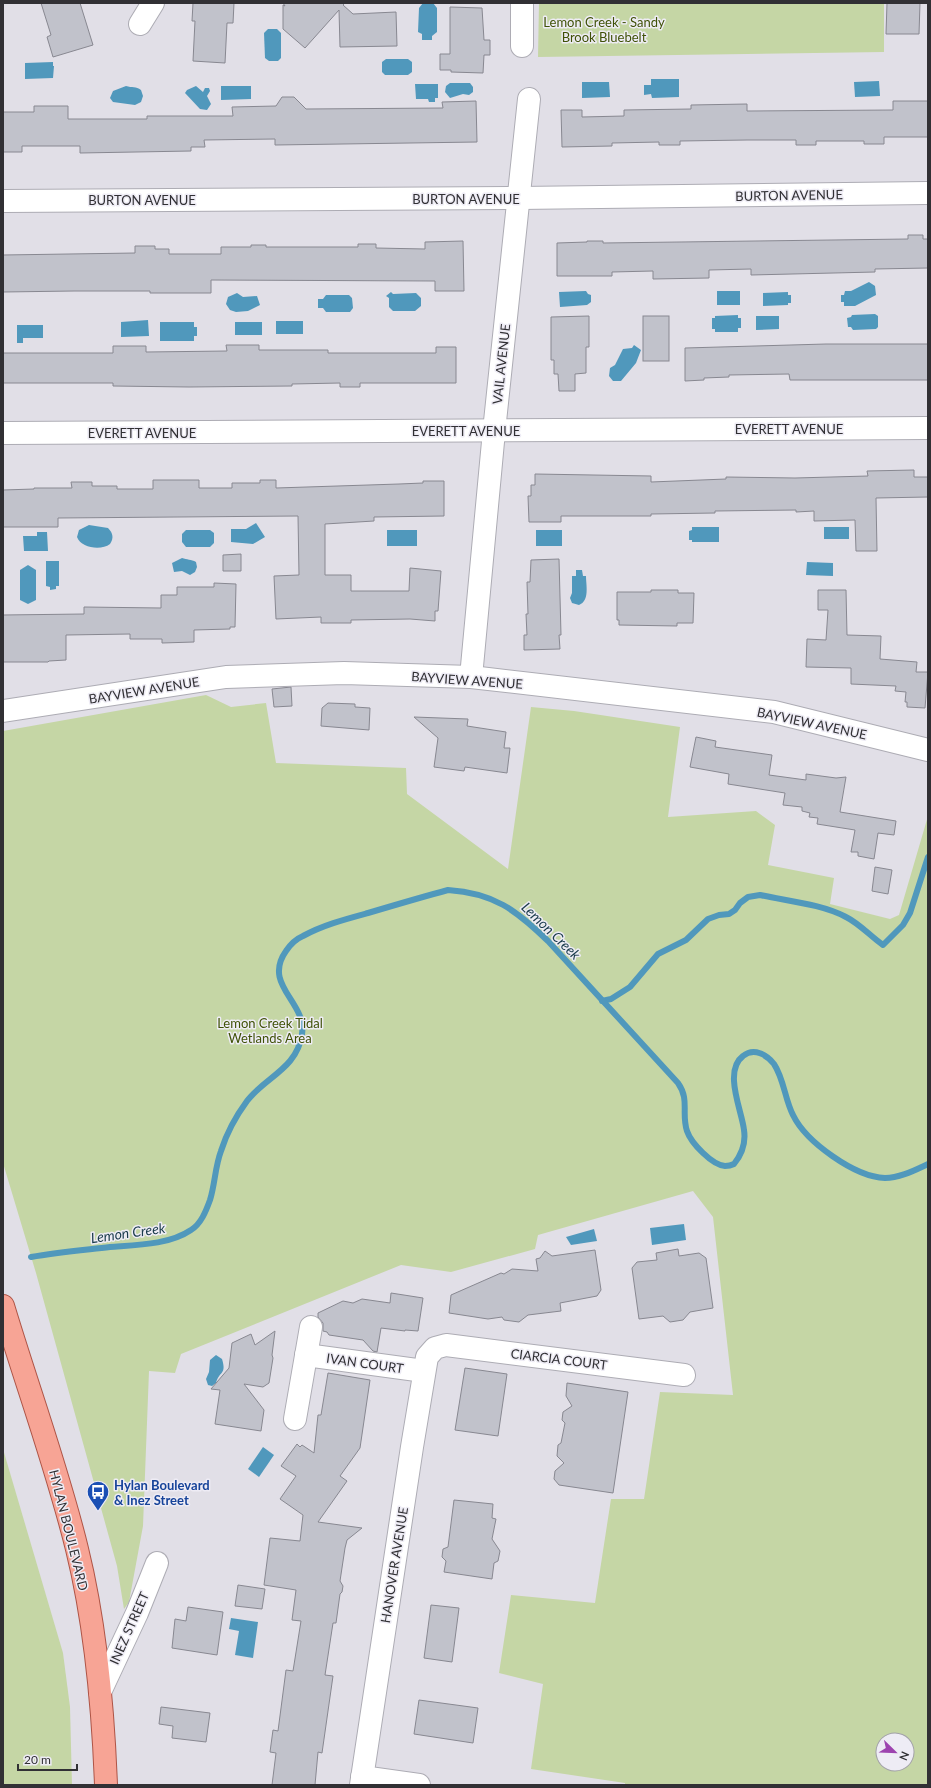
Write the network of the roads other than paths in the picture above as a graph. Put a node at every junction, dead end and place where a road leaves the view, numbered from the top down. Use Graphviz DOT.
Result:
graph roads {
  1 [pos="153,3"];
  2 [pos="522,3"];
  3 [pos="140,24"];
  4 [pos="522,46"];
  5 [pos="529,99"];
  6 [pos="928,193"];
  7 [pos="519,198"];
  8 [pos="3,201"];
  9 [pos="928,428"];
  10 [pos="494,431"];
  11 [pos="3,433"];
  12 [pos="471,677"];
  13 [pos="3,711"];
  14 [pos="928,750"];
  15 [pos="3,1306"];
  16 [pos="311,1327"];
  17 [pos="435,1348"];
  18 [pos="306,1355"];
  19 [pos="424,1371"];
  20 [pos="684,1375"];
  21 [pos="295,1419"];
  22 [pos="156,1563"];
  23 [pos="100,1692"];
  24 [pos="362,1781"];
  25 [pos="106,1785"];
  26 [pos="420,1785"];
  1 -- 3 [label="street"];
  2 -- 4 [label="street"];
  5 -- 7 [label="street, VAIL AVENUE"];
  6 -- 7 [label="street, BURTON AVENUE"];
  7 -- 8 [label="street, BURTON AVENUE"];
  7 -- 10 [label="street, VAIL AVENUE"];
  9 -- 10 [label="street, EVERETT AVENUE"];
  10 -- 11 [label="street, EVERETT AVENUE"];
  10 -- 12 [label="street, VAIL AVENUE"];
  12 -- 13 [label="street, BAYVIEW AVENUE"];
  12 -- 14 [label="street, BAYVIEW AVENUE"];
  15 -- 23 [label="main road, HYLAN BOULEVARD"];
  16 -- 18 [label="street"];
  17 -- 19 [label="street, HANOVER AVENUE"];
  17 -- 20 [label="street, CIARCIA COURT"];
  18 -- 19 [label="street, IVAN COURT"];
  18 -- 21 [label="street"];
  19 -- 24 [label="street, HANOVER AVENUE"];
  22 -- 23 [label="street, INEZ STREET"];
  23 -- 25 [label="main road, HYLAN BOULEVARD"];
  24 -- 26 [label="street"];
}
